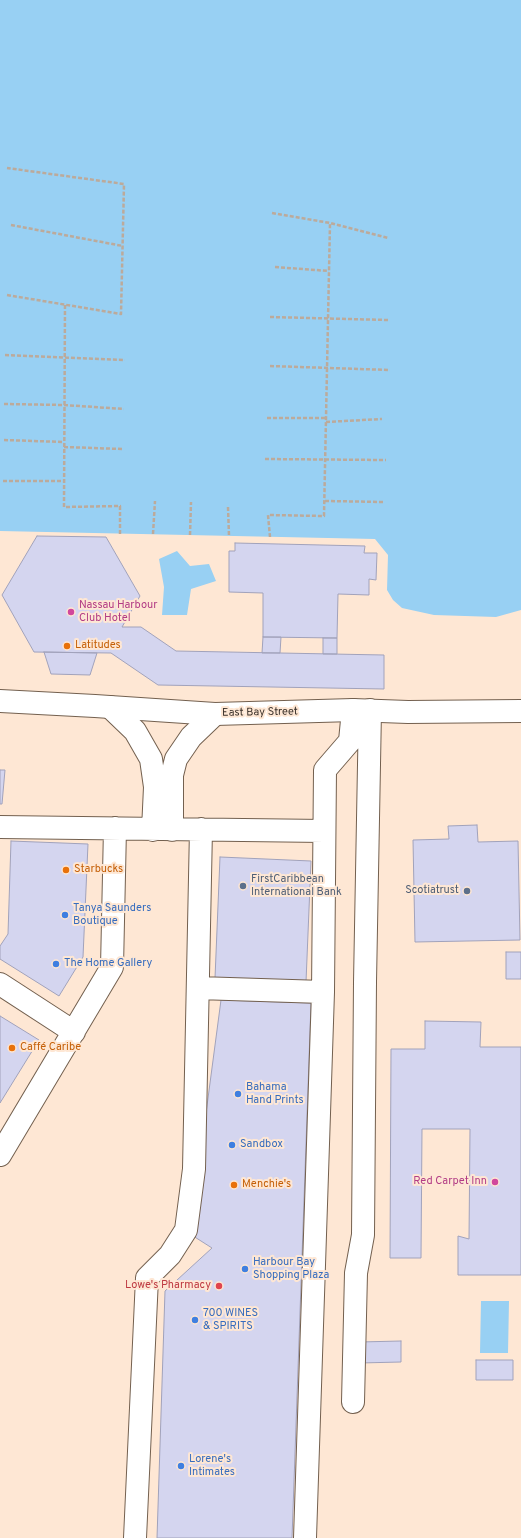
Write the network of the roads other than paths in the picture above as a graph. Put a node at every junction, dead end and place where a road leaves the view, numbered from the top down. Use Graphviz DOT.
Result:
graph roads {
  1 [pos="0,701"];
  2 [pos="110,707"];
  3 [pos="361,710"];
  4 [pos="521,711"];
  5 [pos="215,714"];
  6 [pos="0,827"];
  7 [pos="115,828"];
  8 [pos="201,829"];
  9 [pos="163,830"];
  10 [pos="324,831"];
  11 [pos="0,984"];
  12 [pos="198,988"];
  13 [pos="323,992"];
  14 [pos="74,1032"];
  15 [pos="0,1155"];
  16 [pos="354,1402"];
  17 [pos="135,1538"];
  18 [pos="305,1538"];
  1 -- 2 [label="main road, East Bay Street"];
  2 -- 5 [label="main road, East Bay Street"];
  2 -- 9 [label="main road"];
  3 -- 4 [label="main road, East Bay Street"];
  3 -- 5 [label="main road, East Bay Street"];
  3 -- 10 [label="main road"];
  3 -- 16 [label="main road"];
  5 -- 9 [label="main road"];
  6 -- 7 [label="main road"];
  7 -- 9 [label="main road"];
  7 -- 14 [label="main road"];
  8 -- 9 [label="main road"];
  8 -- 10 [label="main road"];
  8 -- 12 [label="main road"];
  10 -- 13 [label="main road"];
  11 -- 14 [label="main road"];
  12 -- 13 [label="main road"];
  12 -- 17 [label="main road"];
  13 -- 18 [label="main road"];
  14 -- 15 [label="main road"];
}
